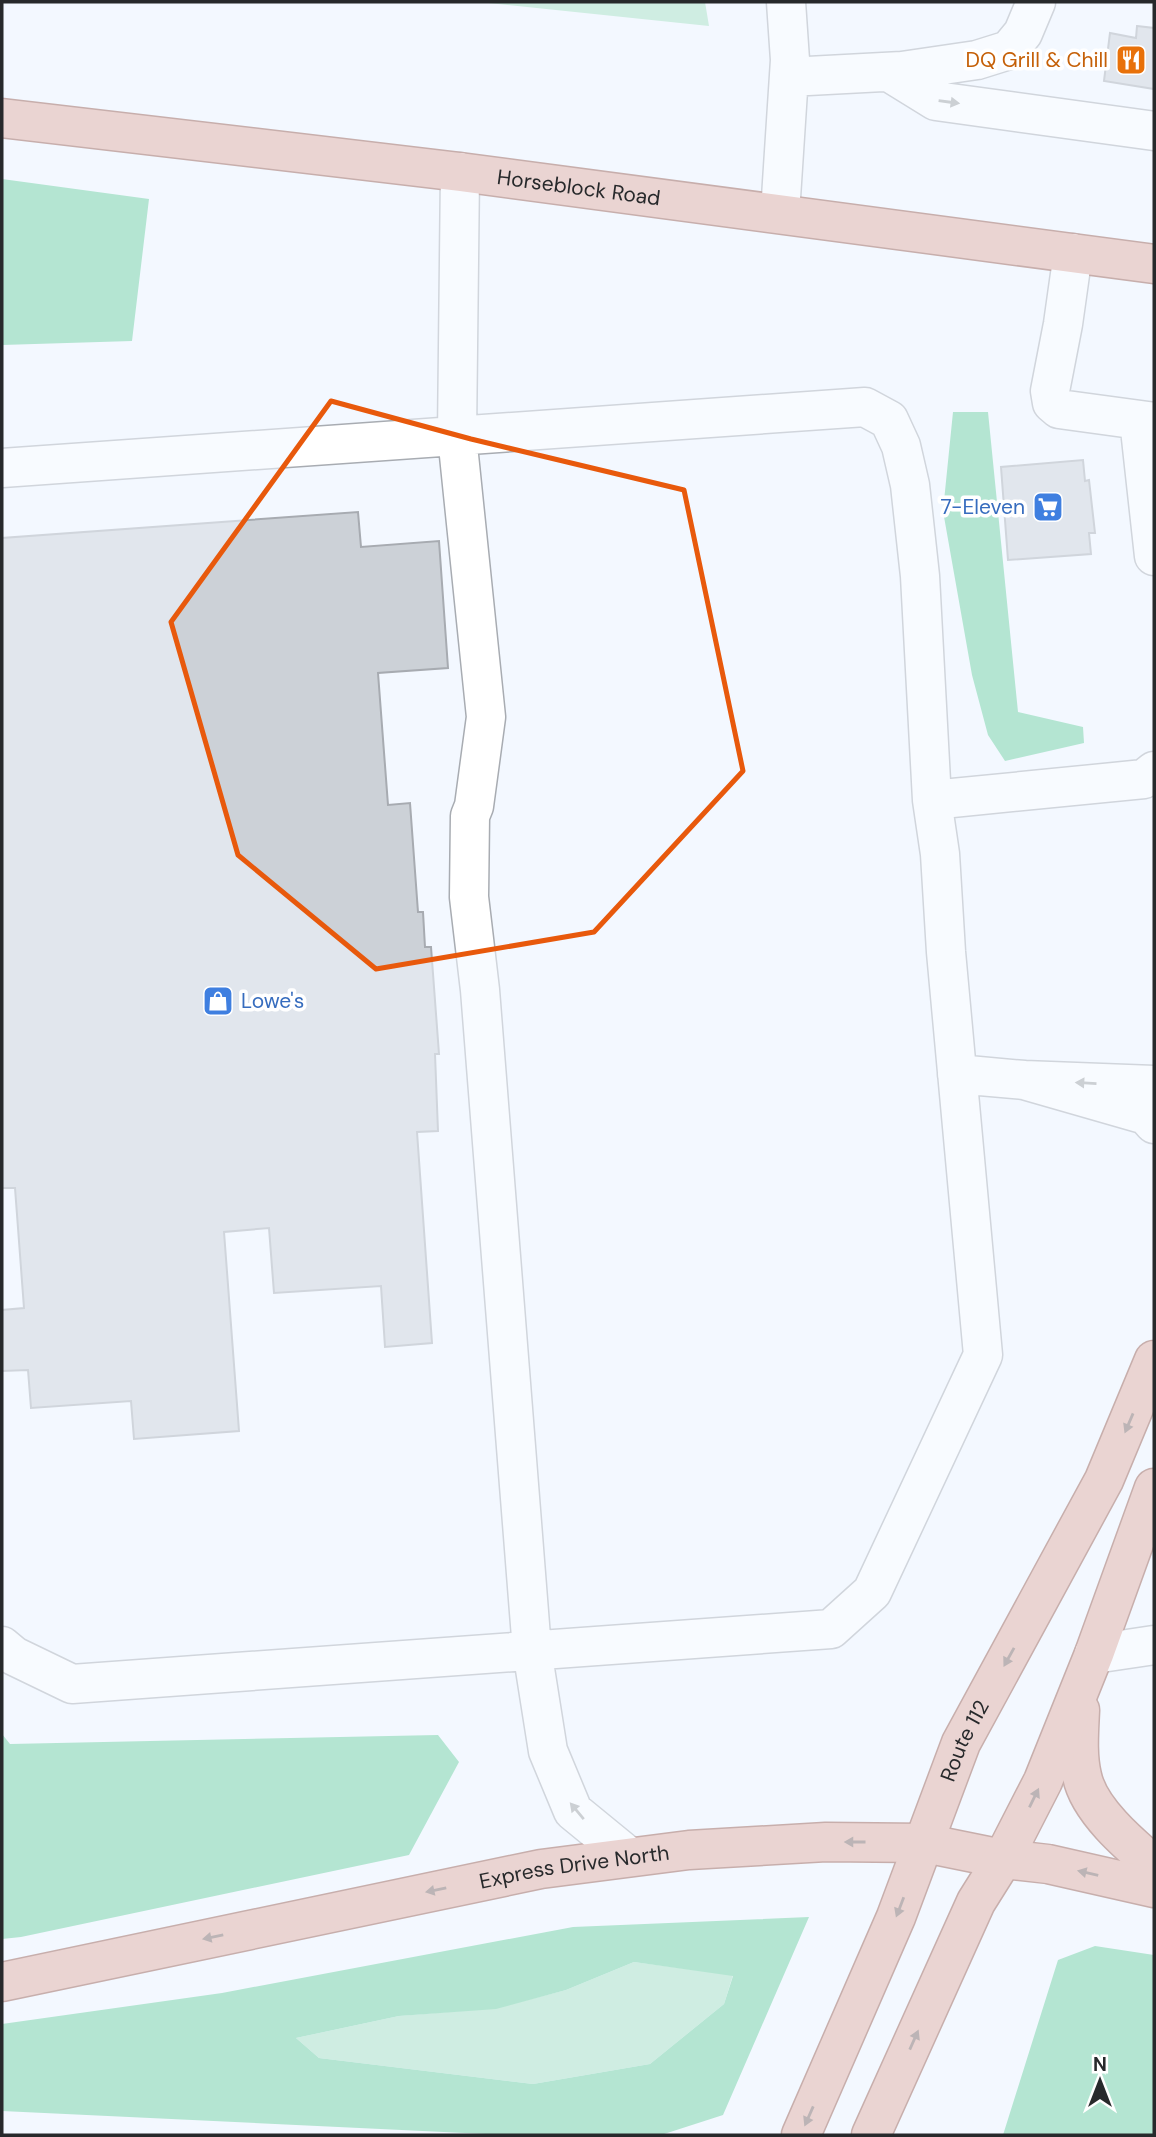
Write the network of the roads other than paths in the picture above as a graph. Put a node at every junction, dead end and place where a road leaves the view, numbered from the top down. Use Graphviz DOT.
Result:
graph roads {
  1 [pos="786,2"];
  2 [pos="1036,2"];
  3 [pos="888,72"];
  4 [pos="789,77"];
  5 [pos="2,118"];
  6 [pos="1154,131"];
  7 [pos="460,172"];
  8 [pos="780,214"];
  9 [pos="1073,253"];
  10 [pos="1154,264"];
  11 [pos="1147,421"];
  12 [pos="457,436"];
  13 [pos="2,468"];
  14 [pos="1154,556"];
  15 [pos="1154,771"];
  16 [pos="932,800"];
  17 [pos="957,1074"];
  18 [pos="1024,1080"];
  19 [pos="1154,1085"];
  20 [pos="1154,1124"];
  21 [pos="1154,1360"];
  22 [pos="1150,1510"];
  23 [pos="1154,1645"];
  24 [pos="2,1646"];
  25 [pos="532,1650"];
  26 [pos="1094,1654"];
  27 [pos="1080,1690"];
  28 [pos="924,1843"];
  29 [pos="628,1856"];
  30 [pos="1003,1859"];
  31 [pos="1154,1865"];
  32 [pos="1154,1888"];
  33 [pos="2,1982"];
  34 [pos="801,2135"];
  35 [pos="871,2135"];
  1 -- 4 [label="lane"];
  2 -- 3 [label="lane"];
  3 -- 4 [label="lane"];
  3 -- 6 [label="lane, one-way"];
  4 -- 8 [label="lane"];
  5 -- 7 [label="main road, Horseblock Road"];
  7 -- 8 [label="main road, Horseblock Road"];
  7 -- 12 [label="lane"];
  8 -- 9 [label="main road, Horseblock Road"];
  9 -- 10 [label="main road, Horseblock Road"];
  9 -- 11 [label="lane"];
  11 -- 14 [label="lane"];
  12 -- 13 [label="lane"];
  12 -- 16 [label="lane"];
  12 -- 25 [label="lane"];
  15 -- 16 [label="lane"];
  16 -- 17 [label="lane"];
  17 -- 18 [label="lane"];
  17 -- 25 [label="lane"];
  19 -- 18 [label="lane, one-way"];
  18 -- 20 [label="lane"];
  21 -- 28 [label="main road, Route 112, one-way"];
  22 -- 26 [label="main road"];
  23 -- 26 [label="lane"];
  24 -- 25 [label="lane"];
  29 -- 25 [label="lane, one-way"];
  26 -- 27 [label="main road"];
  30 -- 27 [label="main road, one-way"];
  27 -- 31 [label="main road"];
  28 -- 29 [label="main road, Express Drive North, one-way"];
  28 -- 30 [label="main road, Express Drive North"];
  28 -- 34 [label="main road, Route 112, one-way"];
  29 -- 33 [label="main road, Express Drive North, one-way"];
  32 -- 30 [label="main road, Express Drive North, one-way"];
  35 -- 30 [label="main road, one-way"];
}
